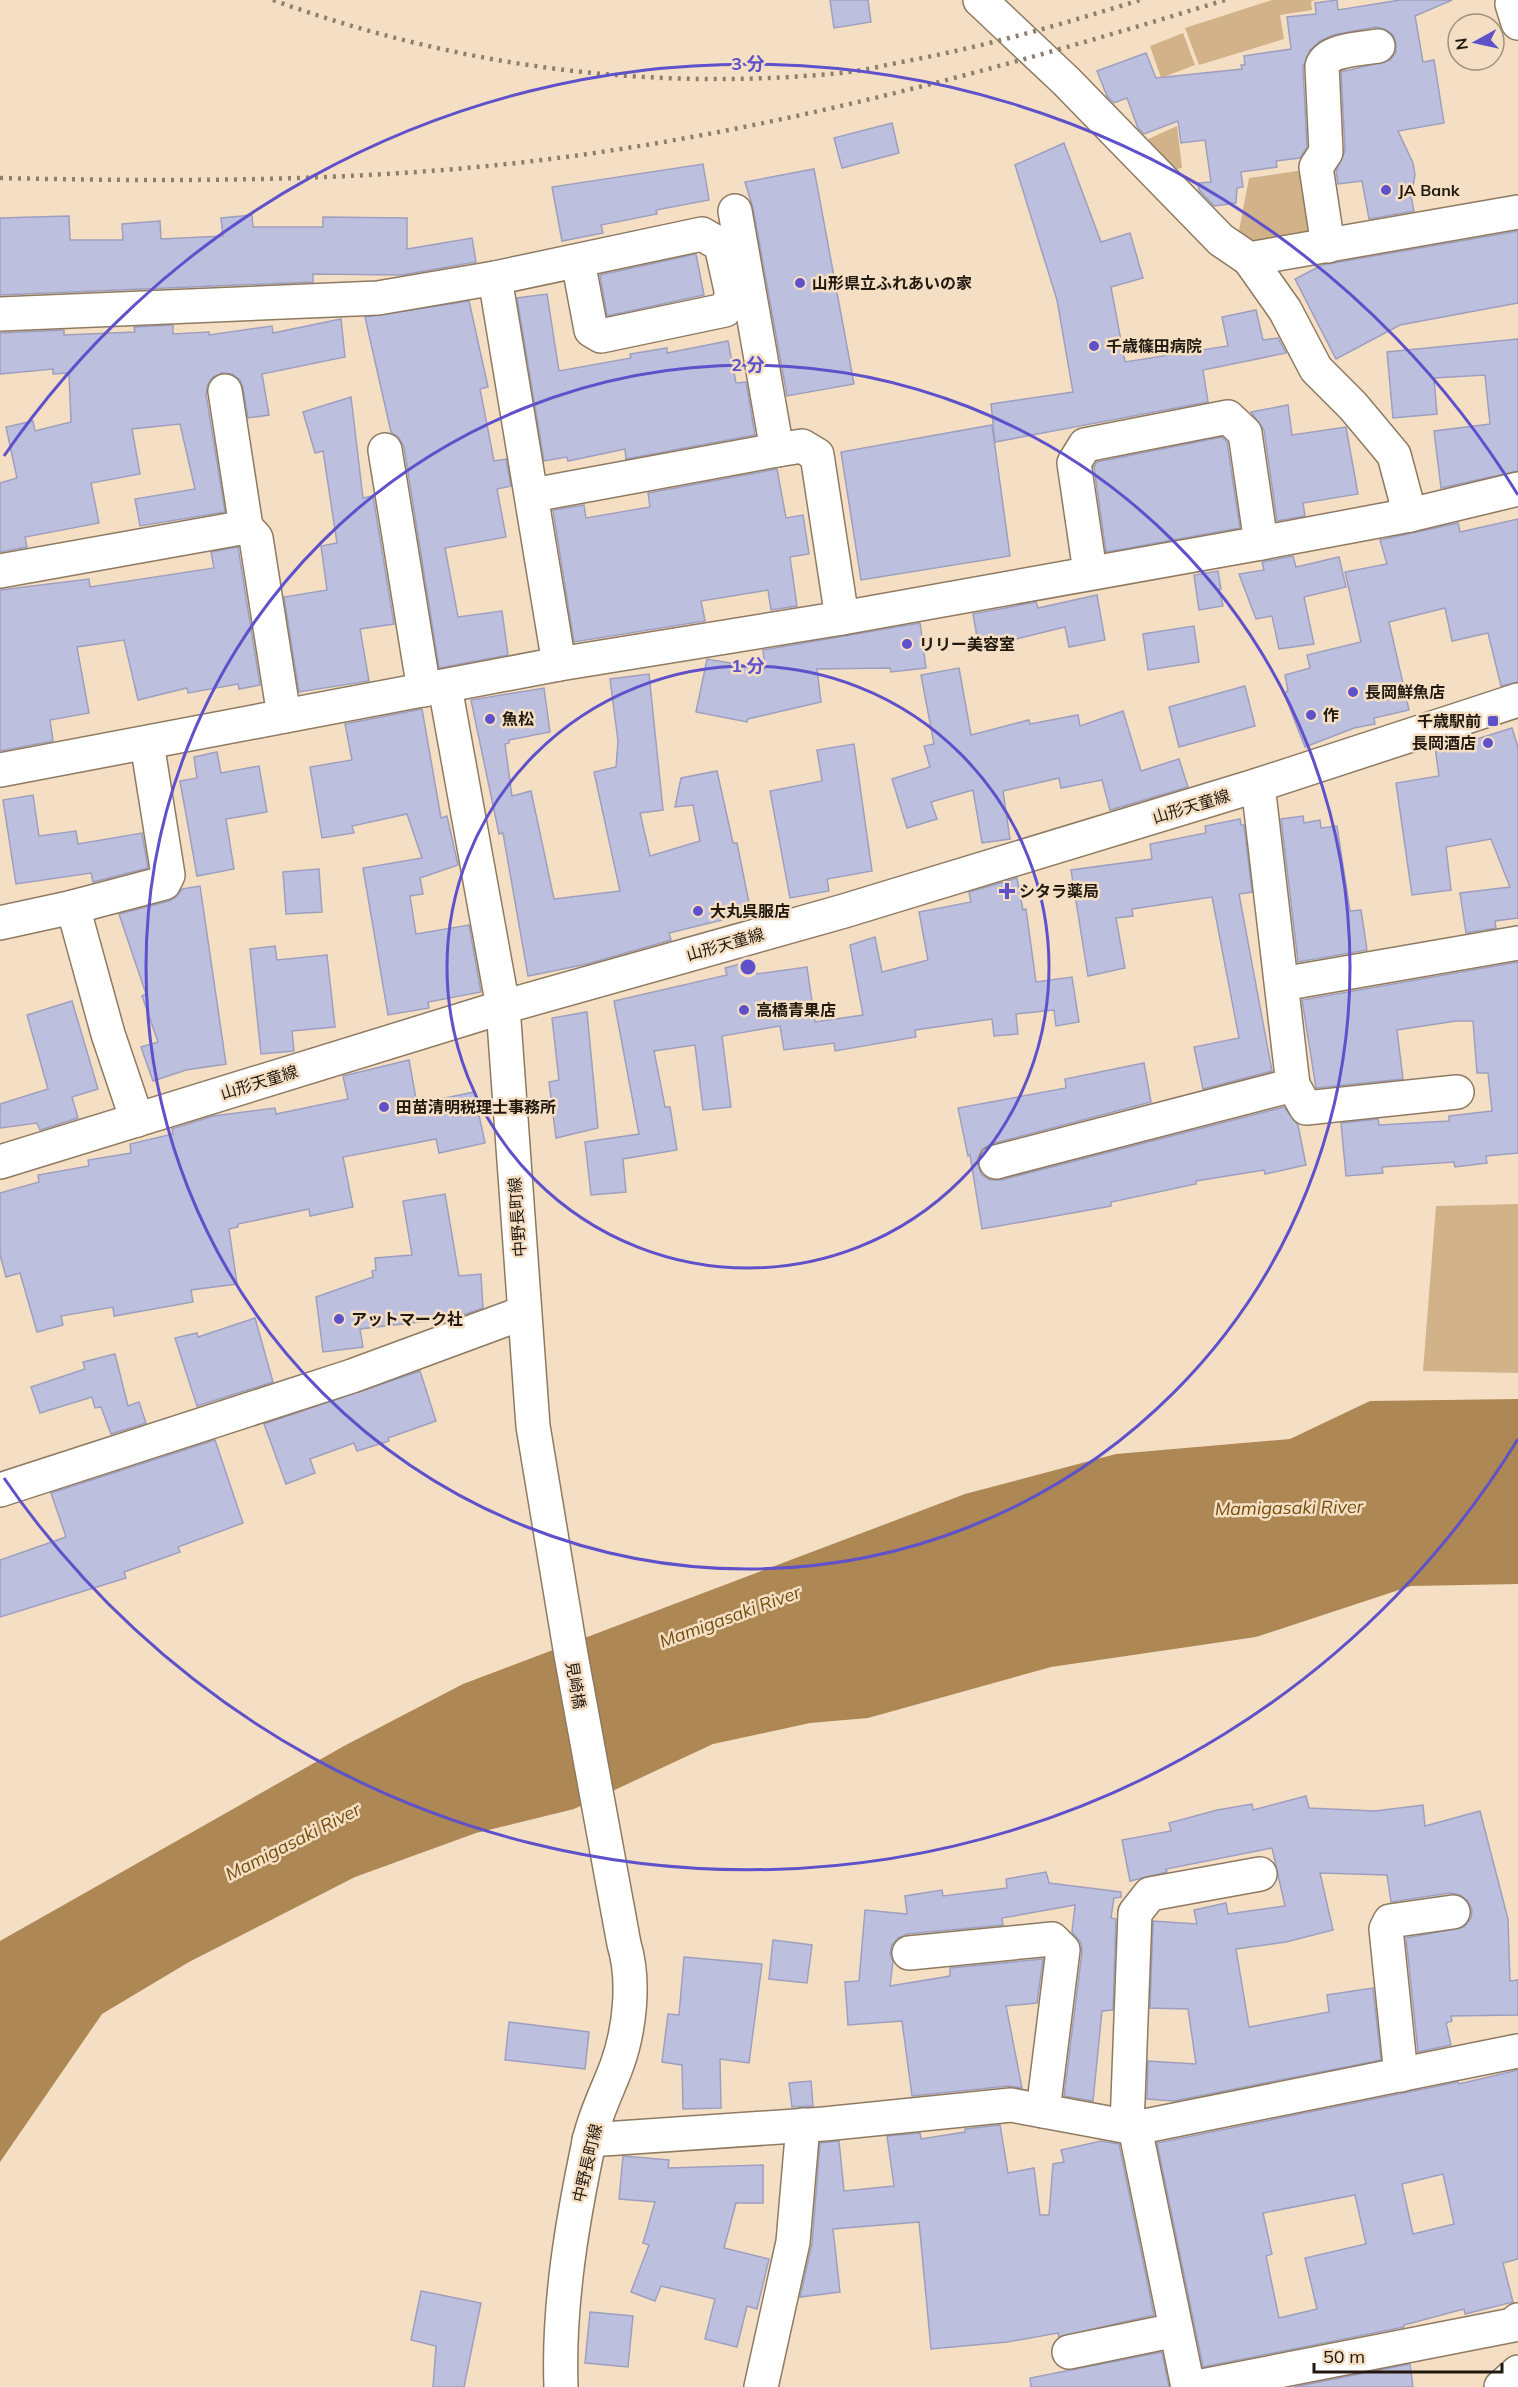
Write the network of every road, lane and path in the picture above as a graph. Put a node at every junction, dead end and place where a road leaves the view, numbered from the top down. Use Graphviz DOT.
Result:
graph roads {
  1 [pos="980,0"];
  2 [pos="1378,46"];
  3 [pos="735,211"];
  4 [pos="1518,212"];
  5 [pos="1328,246"];
  6 [pos="1249,259"];
  7 [pos="578,261"];
  8 [pos="495,278"];
  9 [pos="0,314"];
  10 [pos="225,391"];
  11 [pos="385,450"];
  12 [pos="777,450"];
  13 [pos="1518,489"];
  14 [pos="533,495"];
  15 [pos="1410,515"];
  16 [pos="246,527"];
  17 [pos="1261,543"];
  18 [pos="0,571"];
  19 [pos="1090,572"];
  20 [pos="842,618"];
  21 [pos="559,664"];
  22 [pos="435,688"];
  23 [pos="1518,700"];
  24 [pos="284,716"];
  25 [pos="147,743"];
  26 [pos="0,770"];
  27 [pos="1258,785"];
  28 [pos="74,907"];
  29 [pos="0,922"];
  30 [pos="1518,943"];
  31 [pos="1282,984"];
  32 [pos="503,1007"];
  33 [pos="1293,1085"];
  34 [pos="1456,1092"];
  35 [pos="137,1120"];
  36 [pos="0,1162"];
  37 [pos="996,1162"];
  38 [pos="523,1312"];
  39 [pos="533,1426"];
  40 [pos="0,1490"];
  41 [pos="1260,1874"];
  42 [pos="1453,1912"];
  43 [pos="624,1944"];
  44 [pos="909,1953"];
  45 [pos="1518,2051"];
  46 [pos="1401,2075"];
  47 [pos="1043,2110"];
  48 [pos="803,2125"];
  49 [pos="1131,2127"];
  50 [pos="589,2140"];
  51 [pos="1518,2320"];
  52 [pos="1176,2330"];
  53 [pos="1069,2352"];
  54 [pos="1518,2372"];
  55 [pos="561,2387"];
  56 [pos="761,2387"];
  57 [pos="1188,2387"];
  58 [pos="1197,2387"];
  59 [pos="1501,2387"];
  1 -- 6 [label="main road"];
  2 -- 5 [label="main road"];
  3 -- 12 [label="main road"];
  4 -- 5 [label="main road"];
  5 -- 6 [label="main road"];
  6 -- 15 [label="main road"];
  7 -- 7 [label="main road"];
  7 -- 8 [label="main road"];
  8 -- 9 [label="main road"];
  8 -- 14 [label="main road"];
  10 -- 16 [label="main road"];
  11 -- 22 [label="main road, 中野長町線"];
  12 -- 14 [label="main road"];
  12 -- 20 [label="main road"];
  13 -- 15 [label="main road"];
  14 -- 21 [label="main road"];
  15 -- 17 [label="main road"];
  16 -- 18 [label="main road"];
  16 -- 24 [label="main road"];
  17 -- 19 [label="main road"];
  17 -- 19 [label="main road"];
  19 -- 20 [label="main road"];
  20 -- 21 [label="main road"];
  21 -- 22 [label="main road"];
  22 -- 24 [label="main road"];
  22 -- 32 [label="main road, 中野長町線"];
  23 -- 27 [label="main road, 山形天童線"];
  24 -- 25 [label="main road"];
  25 -- 26 [label="main road"];
  25 -- 28 [label="main road"];
  27 -- 31 [label="main road"];
  27 -- 32 [label="main road, 山形天童線"];
  28 -- 29 [label="main road"];
  28 -- 35 [label="main road"];
  30 -- 31 [label="main road"];
  31 -- 33 [label="main road"];
  32 -- 35 [label="main road, 山形天童線"];
  32 -- 38 [label="main road, 中野長町線"];
  33 -- 34 [label="main road"];
  33 -- 37 [label="main road"];
  35 -- 36 [label="main road, 山形天童線"];
  38 -- 39 [label="main road, 中野長町線"];
  38 -- 40 [label="main road"];
  39 -- 43 [label="main road, 見崎橋"];
  41 -- 49 [label="main road"];
  42 -- 46 [label="main road"];
  43 -- 50 [label="main road, 中野長町線"];
  44 -- 47 [label="main road"];
  45 -- 46 [label="main road"];
  46 -- 49 [label="main road"];
  47 -- 48 [label="main road"];
  47 -- 49 [label="main road"];
  48 -- 50 [label="main road"];
  48 -- 56 [label="main road"];
  49 -- 52 [label="main road"];
  50 -- 55 [label="main road, 中野長町線"];
  51 -- 58 [label="main road"];
  52 -- 53 [label="main road"];
  52 -- 57 [label="main road"];
  54 -- 59 [label="main road"];
}
